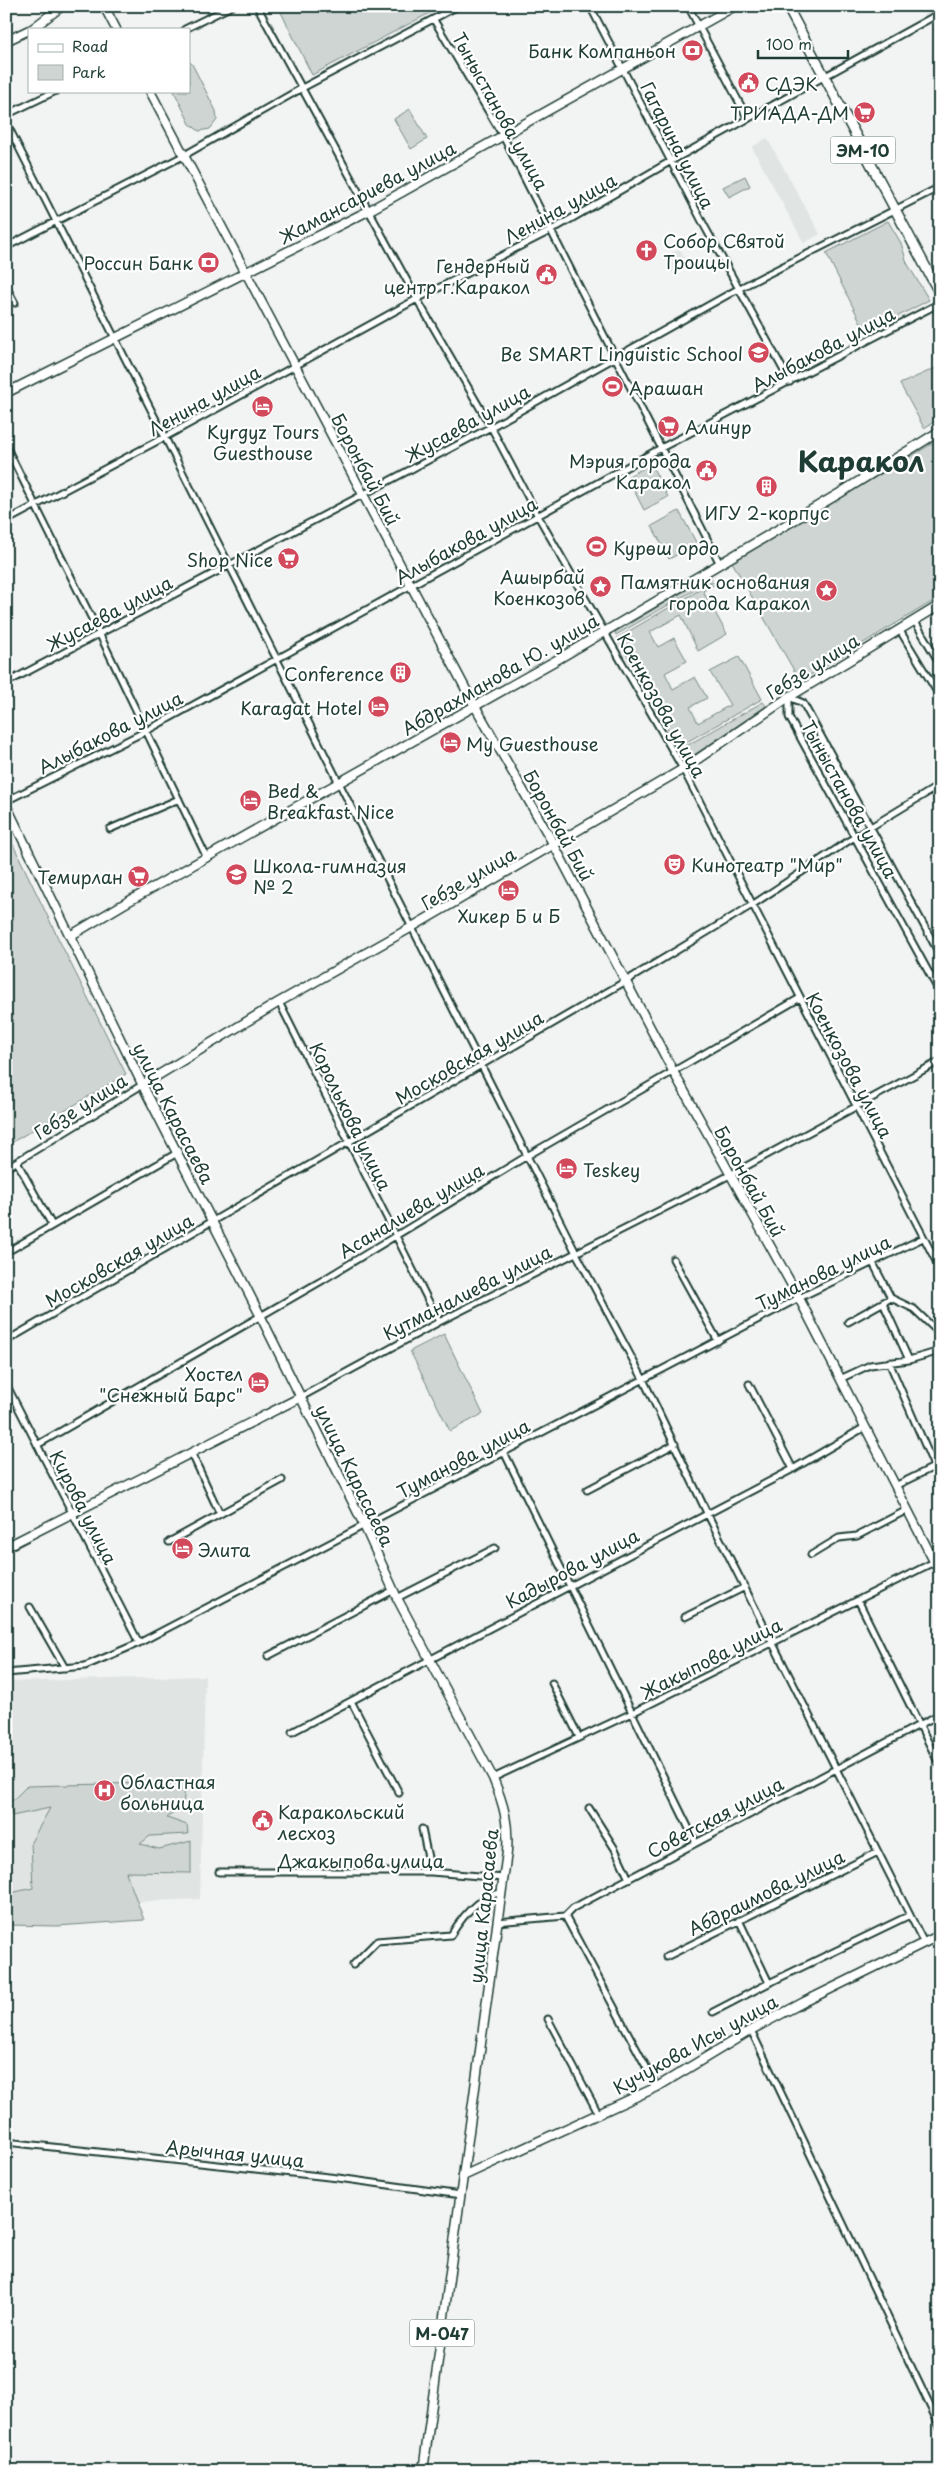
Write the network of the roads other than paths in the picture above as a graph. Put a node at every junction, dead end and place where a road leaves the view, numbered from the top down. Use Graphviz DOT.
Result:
graph roads {
  1 [pos="104,6"];
  2 [pos="232,6"];
  3 [pos="257,6"];
  4 [pos="458,6"];
  5 [pos="590,6"];
  6 [pos="688,6"];
  7 [pos="735,6"];
  8 [pos="787,6"];
  9 [pos="61,7"];
  10 [pos="940,13"];
  11 [pos="434,20"];
  12 [pos="698,27"];
  13 [pos="33,28"];
  14 [pos="115,28"];
  15 [pos="187,28"];
  16 [pos="28,31"];
  17 [pos="6,41"];
  18 [pos="623,68"];
  19 [pos="825,77"];
  20 [pos="304,87"];
  21 [pos="54,92"];
  22 [pos="151,92"];
  23 [pos="6,115"];
  24 [pos="748,119"];
  25 [pos="6,122"];
  26 [pos="502,136"];
  27 [pos="183,156"];
  28 [pos="671,161"];
  29 [pos="940,187"];
  30 [pos="894,209"];
  31 [pos="370,210"];
  32 [pos="56,220"];
  33 [pos="550,231"];
  34 [pos="6,247"];
  35 [pos="245,274"];
  36 [pos="6,286"];
  37 [pos="738,289"];
  38 [pos="940,294"];
  39 [pos="418,299"];
  40 [pos="15,303"];
  41 [pos="940,303"];
  42 [pos="115,338"];
  43 [pos="614,357"];
  44 [pos="294,366"];
  45 [pos="790,382"];
  46 [pos="6,393"];
  47 [pos="492,427"];
  48 [pos="940,431"];
  49 [pos="165,437"];
  50 [pos="6,446"];
  51 [pos="661,448"];
  52 [pos="363,495"];
  53 [pos="35,506"];
  54 [pos="538,516"];
  55 [pos="6,521"];
  56 [pos="720,564"];
  57 [pos="230,565"];
  58 [pos="412,586"];
  59 [pos="940,605"];
  60 [pos="914,620"];
  61 [pos="899,629"];
  62 [pos="605,632"];
  63 [pos="100,634"];
  64 [pos="277,660"];
  65 [pos="940,664"];
  66 [pos="6,683"];
  67 [pos="789,697"];
  68 [pos="940,697"];
  69 [pos="476,706"];
  70 [pos="146,730"];
  71 [pos="684,769"];
  72 [pos="339,783"];
  73 [pos="940,785"];
  74 [pos="179,798"];
  75 [pos="6,801"];
  76 [pos="6,805"];
  77 [pos="870,827"];
  78 [pos="110,829"];
  79 [pos="856,836"];
  80 [pos="554,845"];
  81 [pos="207,858"];
  82 [pos="752,904"];
  83 [pos="412,927"];
  84 [pos="70,936"];
  85 [pos="940,955"];
  86 [pos="626,981"];
  87 [pos="940,993"];
  88 [pos="800,998"];
  89 [pos="279,1002"];
  90 [pos="940,1061"];
  91 [pos="482,1066"];
  92 [pos="673,1071"];
  93 [pos="142,1085"];
  94 [pos="857,1105"];
  95 [pos="348,1143"];
  96 [pos="177,1153"];
  97 [pos="528,1156"];
  98 [pos="17,1162"];
  99 [pos="6,1168"];
  100 [pos="730,1175"];
  101 [pos="212,1222"];
  102 [pos="52,1225"];
  103 [pos="396,1236"];
  104 [pos="923,1238"];
  105 [pos="12,1249"];
  106 [pos="576,1253"];
  107 [pos="673,1259"];
  108 [pos="873,1263"];
  109 [pos="940,1269"];
  110 [pos="799,1298"];
  111 [pos="891,1298"];
  112 [pos="883,1303"];
  113 [pos="260,1315"];
  114 [pos="439,1322"];
  115 [pos="848,1322"];
  116 [pos="940,1334"];
  117 [pos="6,1341"];
  118 [pos="718,1341"];
  119 [pos="940,1351"];
  120 [pos="909,1360"];
  121 [pos="889,1362"];
  122 [pos="643,1379"];
  123 [pos="840,1379"];
  124 [pos="6,1384"];
  125 [pos="749,1384"];
  126 [pos="300,1397"];
  127 [pos="865,1427"];
  128 [pos="675,1444"];
  129 [pos="37,1445"];
  130 [pos="191,1452"];
  131 [pos="504,1452"];
  132 [pos="940,1464"];
  133 [pos="934,1466"];
  134 [pos="793,1469"];
  135 [pos="282,1480"];
  136 [pos="895,1486"];
  137 [pos="587,1490"];
  138 [pos="907,1510"];
  139 [pos="71,1512"];
  140 [pos="707,1513"];
  141 [pos="220,1514"];
  142 [pos="364,1525"];
  143 [pos="169,1542"];
  144 [pos="6,1547"];
  145 [pos="495,1548"];
  146 [pos="811,1555"];
  147 [pos="937,1561"];
  148 [pos="940,1573"];
  149 [pos="569,1585"];
  150 [pos="745,1587"];
  151 [pos="394,1590"];
  152 [pos="397,1598"];
  153 [pos="858,1600"];
  154 [pos="30,1607"];
  155 [pos="685,1617"];
  156 [pos="772,1642"];
  157 [pos="139,1643"];
  158 [pos="268,1656"];
  159 [pos="431,1660"];
  160 [pos="66,1668"];
  161 [pos="6,1673"];
  162 [pos="552,1683"];
  163 [pos="351,1701"];
  164 [pos="632,1713"];
  165 [pos="940,1714"];
  166 [pos="919,1725"];
  167 [pos="292,1732"];
  168 [pos="579,1737"];
  169 [pos="940,1766"];
  170 [pos="836,1769"];
  171 [pos="493,1778"];
  172 [pos="399,1793"];
  173 [pos="589,1808"];
  174 [pos="422,1828"];
  175 [pos="696,1843"];
  176 [pos="878,1852"];
  177 [pos="218,1872"];
  178 [pos="432,1872"];
  179 [pos="504,1878"];
  180 [pos="629,1879"];
  181 [pos="502,1892"];
  182 [pos="910,1915"];
  183 [pos="565,1916"];
  184 [pos="740,1920"];
  185 [pos="498,1922"];
  186 [pos="940,1935"];
  187 [pos="924,1943"];
  188 [pos="666,1957"];
  189 [pos="353,1965"];
  190 [pos="769,1983"];
  191 [pos="713,2012"];
  192 [pos="548,2019"];
  193 [pos="751,2030"];
  194 [pos="657,2087"];
  195 [pos="598,2113"];
  196 [pos="6,2142"];
  197 [pos="463,2176"];
  198 [pos="461,2195"];
  199 [pos="940,2427"];
  200 [pos="423,2471"];
  1 -- 14 [label="main road"];
  2 -- 15 [label="street"];
  3 -- 20 [label="street, Коенкозова улица"];
  4 -- 11 [label="street"];
  5 -- 18 [label="street, Гагарина улица"];
  6 -- 12 [label="street"];
  7 -- 12 [label="main road, Жамансариева улица"];
  8 -- 19 [label="highway, ЭМ-10"];
  9 -- 13 [label="main road"];
  10 -- 19 [label="street, Ленина улица"];
  11 -- 20 [label="street"];
  11 -- 26 [label="street, Тыныстанова улица"];
  12 -- 18 [label="main road, Жамансариева улица"];
  12 -- 24 [label="street"];
  16 -- 17 [label="main road"];
  18 -- 26 [label="main road, Жамансариева улица"];
  18 -- 28 [label="street, Гагарина улица"];
  19 -- 24 [label="street, Ленина улица"];
  19 -- 30 [label="highway, ЭМ-10"];
  20 -- 27 [label="street"];
  20 -- 31 [label="street, Коенкозова улица"];
  21 -- 23 [label="street"];
  22 -- 27 [label="main road, Боронбай Бий"];
  24 -- 28 [label="street, Ленина улица"];
  25 -- 32 [label="street"];
  26 -- 31 [label="main road, Жамансариева улица"];
  26 -- 33 [label="street, Тыныстанова улица"];
  27 -- 32 [label="street"];
  27 -- 35 [label="main road, Боронбай Бий"];
  28 -- 33 [label="street, Ленина улица"];
  28 -- 37 [label="street, Гагарина улица"];
  29 -- 30 [label="street, Жусаева улица"];
  30 -- 37 [label="street, Жусаева улица"];
  30 -- 38 [label="highway, ЭМ-10"];
  31 -- 35 [label="main road, Жамансариева улица"];
  31 -- 39 [label="street, Коенкозова улица"];
  32 -- 34 [label="street"];
  32 -- 42 [label="street"];
  33 -- 39 [label="street, Ленина улица"];
  33 -- 43 [label="street, Тыныстанова улица"];
  35 -- 42 [label="main road, Жамансариева улица"];
  35 -- 44 [label="main road, Боронбай Бий"];
  36 -- 40 [label="street"];
  37 -- 43 [label="street, Жусаева улица"];
  37 -- 45 [label="street, Гагарина улица"];
  39 -- 44 [label="street, Ленина улица"];
  39 -- 47 [label="street, Коенкозова улица"];
  41 -- 45 [label="street, Алыбакова улица"];
  42 -- 46 [label="main road, Жамансариева улица"];
  42 -- 49 [label="street"];
  43 -- 47 [label="street, Жусаева улица"];
  43 -- 51 [label="street, Тыныстанова улица"];
  44 -- 49 [label="street, Ленина улица"];
  44 -- 52 [label="main road, Боронбай Бий"];
  45 -- 51 [label="street, Алыбакова улица"];
  47 -- 52 [label="street, Жусаева улица"];
  47 -- 54 [label="street, Коенкозова улица"];
  48 -- 56 [label="main road, Абдрахманова Ю. улица"];
  49 -- 53 [label="street, Ленина улица"];
  49 -- 57 [label="street"];
  50 -- 53 [label="street"];
  51 -- 54 [label="street, Алыбакова улица"];
  51 -- 56 [label="street, Тыныстанова улица"];
  52 -- 57 [label="street, Жусаева улица"];
  52 -- 58 [label="main road, Боронбай Бий"];
  53 -- 55 [label="street, Ленина улица"];
  53 -- 63 [label="street"];
  54 -- 58 [label="street, Алыбакова улица"];
  54 -- 62 [label="street, Коенкозова улица"];
  56 -- 62 [label="main road, Абдрахманова Ю. улица"];
  57 -- 63 [label="street, Жусаева улица"];
  57 -- 64 [label="street"];
  58 -- 64 [label="street, Алыбакова улица"];
  58 -- 69 [label="main road, Боронбай Бий"];
  59 -- 60 [label="main road, Гебзе улица"];
  60 -- 61 [label="main road, Гебзе улица"];
  60 -- 65 [label="street"];
  61 -- 67 [label="main road, Гебзе улица"];
  61 -- 68 [label="street"];
  62 -- 69 [label="main road, Абдрахманова Ю. улица"];
  62 -- 71 [label="street, Коенкозова улица"];
  63 -- 66 [label="street, Жусаева улица"];
  63 -- 70 [label="street"];
  64 -- 70 [label="street, Алыбакова улица"];
  64 -- 72 [label="street"];
  67 -- 71 [label="main road, Гебзе улица"];
  67 -- 77 [label="street, Тыныстанова улица"];
  67 -- 79 [label="street, Тыныстанова улица"];
  69 -- 72 [label="main road, Абдрахманова Ю. улица"];
  69 -- 80 [label="main road, Боронбай Бий"];
  70 -- 74 [label="street"];
  70 -- 75 [label="street, Алыбакова улица"];
  71 -- 80 [label="main road, Гебзе улица"];
  71 -- 82 [label="street, Коенкозова улица"];
  72 -- 81 [label="main road, Абдрахманова Ю. улица"];
  72 -- 83 [label="street"];
  73 -- 77 [label="street, Московская улица"];
  74 -- 78 [label="street"];
  74 -- 81 [label="street"];
  76 -- 84 [label="main road, улица Карасаева"];
  77 -- 79 [label="street, Московская улица"];
  77 -- 85 [label="street, Тыныстанова улица"];
  79 -- 82 [label="street, Московская улица"];
  79 -- 87 [label="street, Тыныстанова улица"];
  80 -- 83 [label="main road, Гебзе улица"];
  80 -- 86 [label="main road, Боронбай Бий"];
  81 -- 84 [label="main road, Абдрахманова Ю. улица"];
  82 -- 86 [label="street, Московская улица"];
  82 -- 88 [label="street, Коенкозова улица"];
  83 -- 89 [label="main road, Гебзе улица"];
  83 -- 91 [label="street"];
  84 -- 93 [label="main road, улица Карасаева"];
  86 -- 91 [label="street, Московская улица"];
  86 -- 92 [label="main road, Боронбай Бий"];
  88 -- 92 [label="street, Асаналиева улица"];
  88 -- 94 [label="street, Коенкозова улица"];
  89 -- 93 [label="main road, Гебзе улица"];
  89 -- 95 [label="street, Королькова улица"];
  90 -- 94 [label="street, Кутманалиева улица"];
  91 -- 95 [label="street, Московская улица"];
  91 -- 97 [label="street"];
  92 -- 97 [label="street, Асаналиева улица"];
  92 -- 100 [label="main road, Боронбай Бий"];
  93 -- 96 [label="main road, улица Карасаева"];
  93 -- 98 [label="street, Гебзе улица"];
  94 -- 100 [label="street, Кутманалиева улица"];
  94 -- 104 [label="street, Коенкозова улица"];
  95 -- 101 [label="street, Московская улица"];
  95 -- 103 [label="street, Королькова улица"];
  96 -- 101 [label="main road, улица Карасаева"];
  96 -- 102 [label="street"];
  97 -- 103 [label="street, Асаналиева улица"];
  97 -- 106 [label="street"];
  98 -- 99 [label="street, Гебзе улица"];
  98 -- 102 [label="street"];
  100 -- 106 [label="street, Кутманалиева улица"];
  100 -- 110 [label="main road, Боронбай Бий"];
  101 -- 113 [label="main road, улица Карасаева"];
  101 -- 117 [label="street, Московская улица"];
  102 -- 105 [label="street"];
  103 -- 113 [label="street, Асаналиева улица"];
  103 -- 114 [label="street, Королькова улица"];
  104 -- 108 [label="street, Туманова улица"];
  104 -- 109 [label="street, Коенкозова улица"];
  106 -- 114 [label="street, Кутманалиева улица"];
  106 -- 122 [label="street"];
  107 -- 118 [label="street"];
  108 -- 110 [label="street, Туманова улица"];
  108 -- 111 [label="street"];
  110 -- 118 [label="street, Туманова улица"];
  110 -- 123 [label="main road, Боронбай Бий"];
  111 -- 112 [label="street"];
  111 -- 116 [label="street"];
  112 -- 115 [label="street"];
  112 -- 120 [label="street"];
  113 -- 126 [label="main road, улица Карасаева"];
  113 -- 129 [label="street, Асаналиева улица"];
  114 -- 126 [label="street, Кутманалиева улица"];
  118 -- 122 [label="street, Туманова улица"];
  119 -- 120 [label="street"];
  120 -- 121 [label="street"];
  121 -- 123 [label="street"];
  121 -- 133 [label="street"];
  122 -- 128 [label="street"];
  122 -- 131 [label="street, Туманова улица"];
  123 -- 127 [label="main road, Боронбай Бий"];
  124 -- 129 [label="street, Кирова улица"];
  125 -- 134 [label="street"];
  126 -- 130 [label="main road, Кутманалиева улица"];
  126 -- 142 [label="main road, улица Карасаева"];
  127 -- 134 [label="street, Кадырова улица"];
  127 -- 136 [label="main road, Боронбай Бий"];
  128 -- 137 [label="street"];
  128 -- 140 [label="street"];
  129 -- 139 [label="street, Кирова улица"];
  130 -- 139 [label="main road, Кутманалиева улица"];
  130 -- 141 [label="street"];
  131 -- 142 [label="street, Туманова улица"];
  131 -- 149 [label="street"];
  132 -- 133 [label="street"];
  133 -- 136 [label="street"];
  134 -- 140 [label="street, Кадырова улица"];
  135 -- 141 [label="street"];
  136 -- 138 [label="main road, Боронбай Бий"];
  138 -- 146 [label="street"];
  138 -- 147 [label="main road, Боронбай Бий"];
  139 -- 144 [label="main road, Кутманалиева улица"];
  139 -- 157 [label="street, Кирова улица"];
  140 -- 149 [label="street, Кадырова улица"];
  140 -- 150 [label="street"];
  141 -- 143 [label="street"];
  142 -- 151 [label="main road, улица Карасаева"];
  142 -- 157 [label="street, Туманова улица"];
  145 -- 152 [label="street"];
  147 -- 148 [label="main road, Боронбай Бий"];
  147 -- 153 [label="street, Жакыпова улица"];
  149 -- 159 [label="street, Кадырова улица"];
  149 -- 164 [label="street"];
  150 -- 155 [label="street"];
  150 -- 156 [label="street"];
  151 -- 152 [label="main road, улица Карасаева"];
  151 -- 158 [label="street"];
  152 -- 159 [label="main road, улица Карасаева"];
  153 -- 156 [label="street, Жакыпова улица"];
  153 -- 166 [label="street"];
  154 -- 160 [label="street"];
  156 -- 164 [label="street, Жакыпова улица"];
  156 -- 170 [label="street"];
  157 -- 160 [label="street, Туманова улица"];
  159 -- 163 [label="street, Кадырова улица"];
  159 -- 171 [label="main road, улица Карасаева"];
  160 -- 161 [label="street, Туманова улица"];
  162 -- 168 [label="street"];
  163 -- 167 [label="street, Кадырова улица"];
  163 -- 172 [label="street"];
  164 -- 168 [label="street, Жакыпова улица"];
  164 -- 175 [label="street"];
  165 -- 166 [label="street, Советская улица"];
  166 -- 169 [label="street"];
  166 -- 170 [label="street, Советская улица"];
  168 -- 171 [label="street, Жакыпова улица"];
  170 -- 175 [label="street, Советская улица"];
  170 -- 176 [label="street"];
  171 -- 179 [label="main road, улица Карасаева"];
  173 -- 180 [label="street"];
  174 -- 178 [label="street"];
  175 -- 180 [label="street, Советская улица"];
  176 -- 182 [label="street"];
  176 -- 184 [label="street, Абдраимова улица"];
  177 -- 178 [label="street, Джакыпова улица"];
  178 -- 179 [label="street, Джакыпова улица"];
  179 -- 181 [label="main road, улица Карасаева"];
  180 -- 183 [label="street, Советская улица"];
  181 -- 185 [label="main road, улица Карасаева"];
  181 -- 189 [label="street"];
  182 -- 187 [label="street"];
  182 -- 190 [label="street"];
  183 -- 185 [label="street, Советская улица"];
  183 -- 194 [label="street"];
  184 -- 188 [label="street, Абдраимова улица"];
  184 -- 190 [label="street"];
  185 -- 197 [label="main road, улица Карасаева"];
  186 -- 187 [label="main road, Кучукова Исы улица"];
  187 -- 193 [label="main road, Кучукова Исы улица"];
  190 -- 191 [label="street"];
  192 -- 195 [label="street"];
  193 -- 194 [label="main road, Кучукова Исы улица"];
  193 -- 199 [label="street"];
  194 -- 195 [label="main road, Кучукова Исы улица"];
  195 -- 197 [label="main road, Кучукова Исы улица"];
  196 -- 198 [label="street, Арычная улица"];
  197 -- 198 [label="main road, улица Карасаева / М-047"];
  198 -- 200 [label="main road, М-047"];
}
